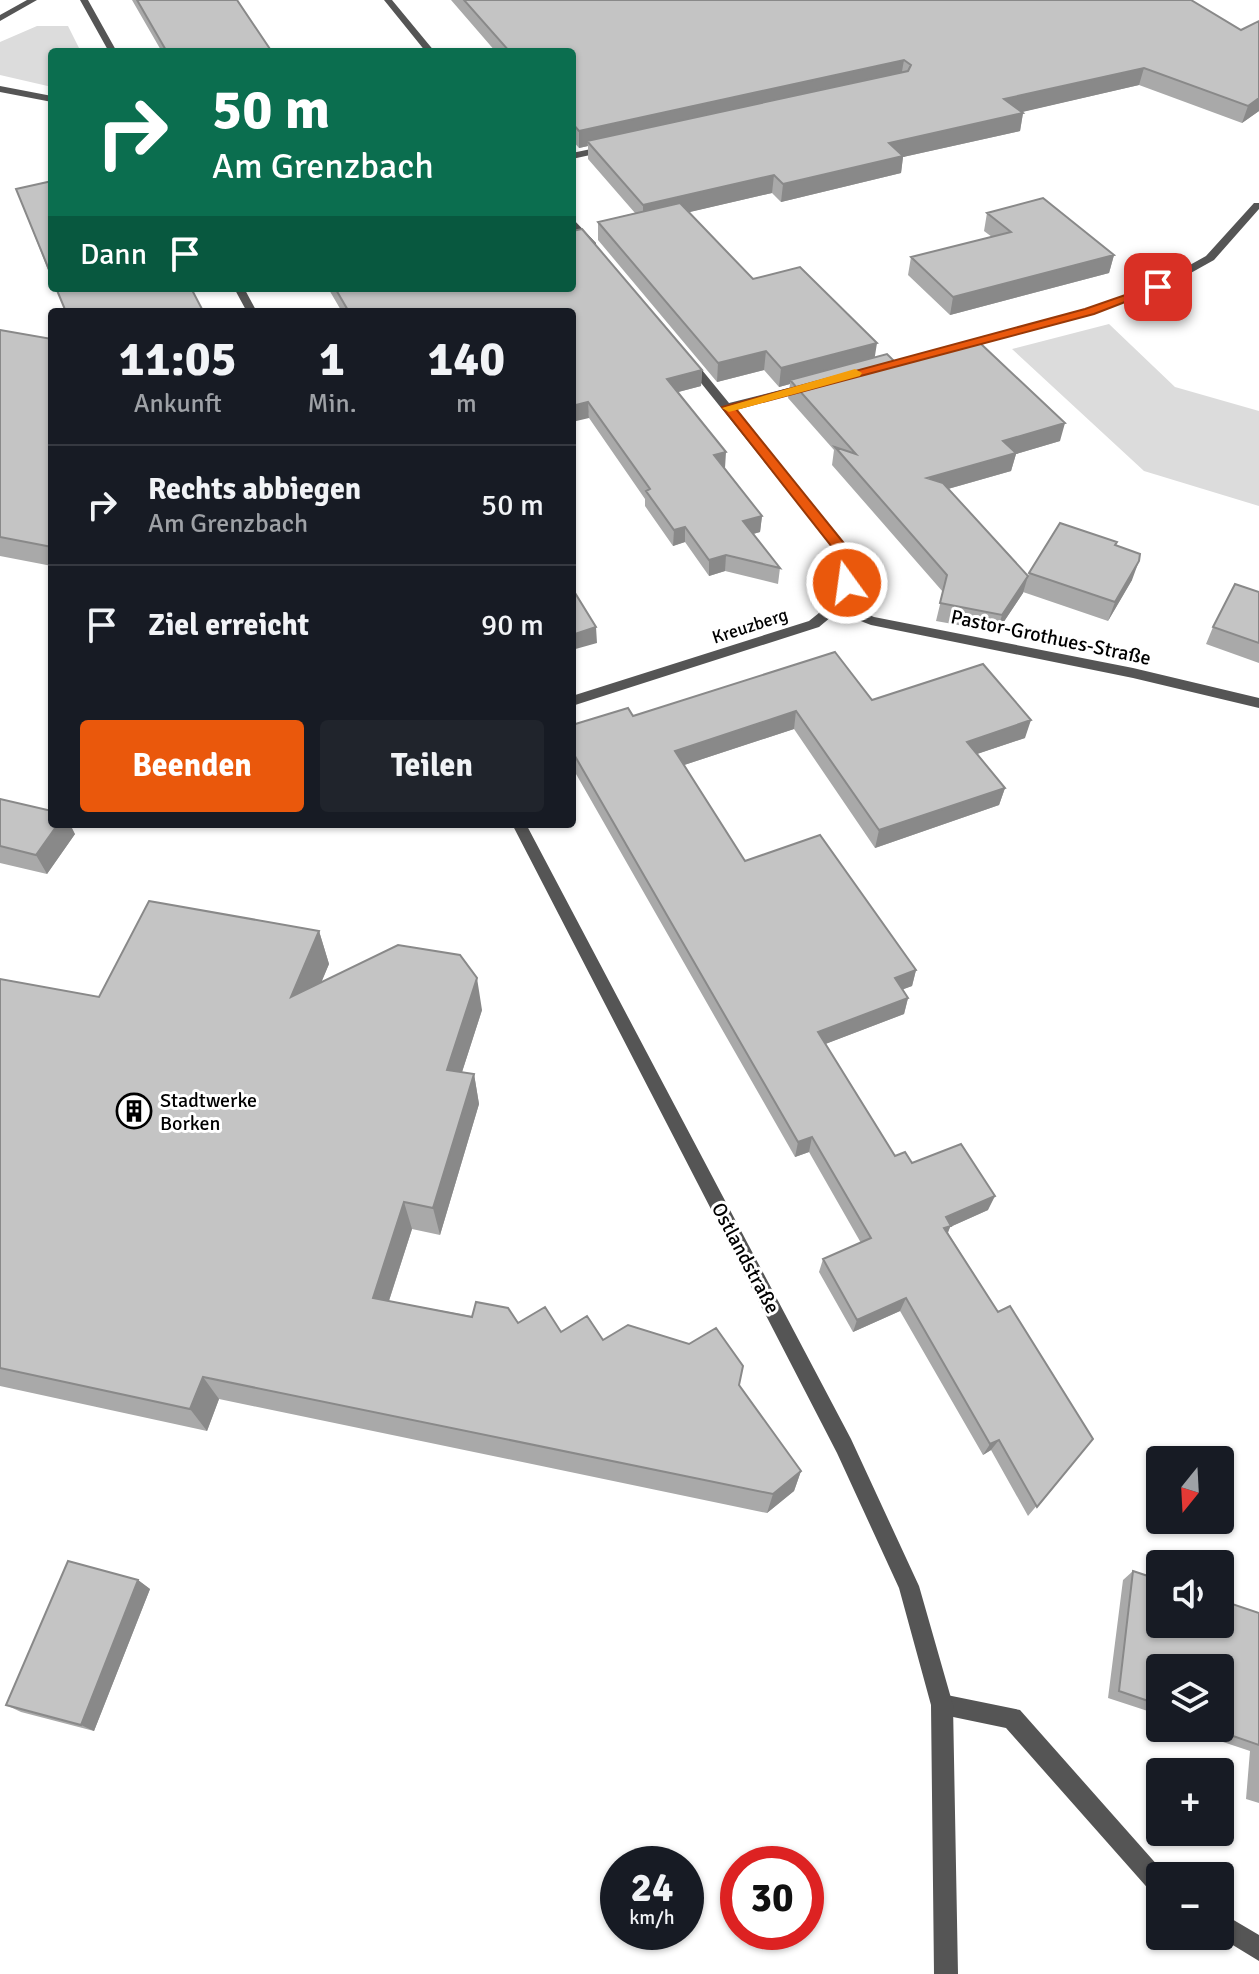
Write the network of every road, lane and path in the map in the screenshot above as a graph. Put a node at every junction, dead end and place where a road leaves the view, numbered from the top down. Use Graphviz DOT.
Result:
graph roads {
  1 [pos="33,0"];
  2 [pos="84,0"];
  3 [pos="388,0"];
  4 [pos="0,18"];
  5 [pos="111,48"];
  6 [pos="428,48"];
  7 [pos="0,89"];
  8 [pos="48,98"];
  9 [pos="616,147"];
  10 [pos="576,155"];
  11 [pos="1257,205"];
  12 [pos="576,226"];
  13 [pos="601,256"];
  14 [pos="679,349"];
  15 [pos="864,371"];
  16 [pos="818,383"];
  17 [pos="728,407"];
  18 [pos="837,607"];
  19 [pos="576,700"];
  20 [pos="1259,703"];
  21 [pos="521,828"];
  22 [pos="942,1705"];
  23 [pos="1146,1869"];
  24 [pos="1234,1933"];
  25 [pos="1259,1949"];
  26 [pos="946,1974"];
  1 -- 4 [label="street"];
  2 -- 5 [label="street"];
  3 -- 6 [label="street"];
  7 -- 8 [label="street"];
  9 -- 10 [label="street"];
  11 -- 15 [label="street"];
  12 -- 13 [label="street"];
  14 -- 17 [label="street"];
  16 -- 17 [label="street"];
  17 -- 18 [label="street"];
  18 -- 19 [label="street, Kreuzberg"];
  18 -- 20 [label="street, Pastor-Grothues-Straße"];
  21 -- 22 [label="street, Ostlandstraße"];
  22 -- 23 [label="street"];
  22 -- 26 [label="street, Ostlandstraße"];
  24 -- 25 [label="street"];
}
